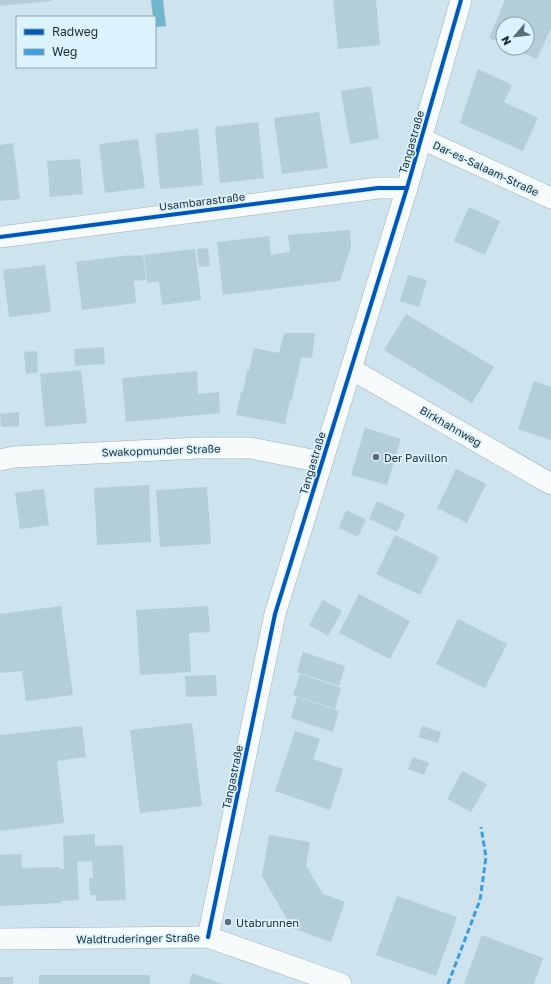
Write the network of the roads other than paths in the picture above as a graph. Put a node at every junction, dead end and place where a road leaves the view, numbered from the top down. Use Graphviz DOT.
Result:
graph roads {
  1 [pos="461,0"];
  2 [pos="422,139"];
  3 [pos="407,188"];
  4 [pos="551,198"];
  5 [pos="0,236"];
  6 [pos="351,369"];
  7 [pos="0,460"];
  8 [pos="322,462"];
  9 [pos="551,484"];
  10 [pos="208,937"];
  11 [pos="0,940"];
  12 [pos="341,984"];
  1 -- 2 [label="street, Tangastraße"];
  2 -- 3 [label="street, Tangastraße"];
  2 -- 4 [label="street, Dar-es-Salaam-Straße"];
  3 -- 5 [label="street, Usambarastraße"];
  3 -- 6 [label="street, Tangastraße"];
  6 -- 8 [label="street, Tangastraße"];
  6 -- 9 [label="street, Birkhahnweg"];
  7 -- 8 [label="street, Swakopmunder Straße"];
  8 -- 10 [label="street, Tangastraße"];
  10 -- 11 [label="street, Waldtruderinger Straße"];
  10 -- 12 [label="street, Waldtruderinger Straße"];
}
